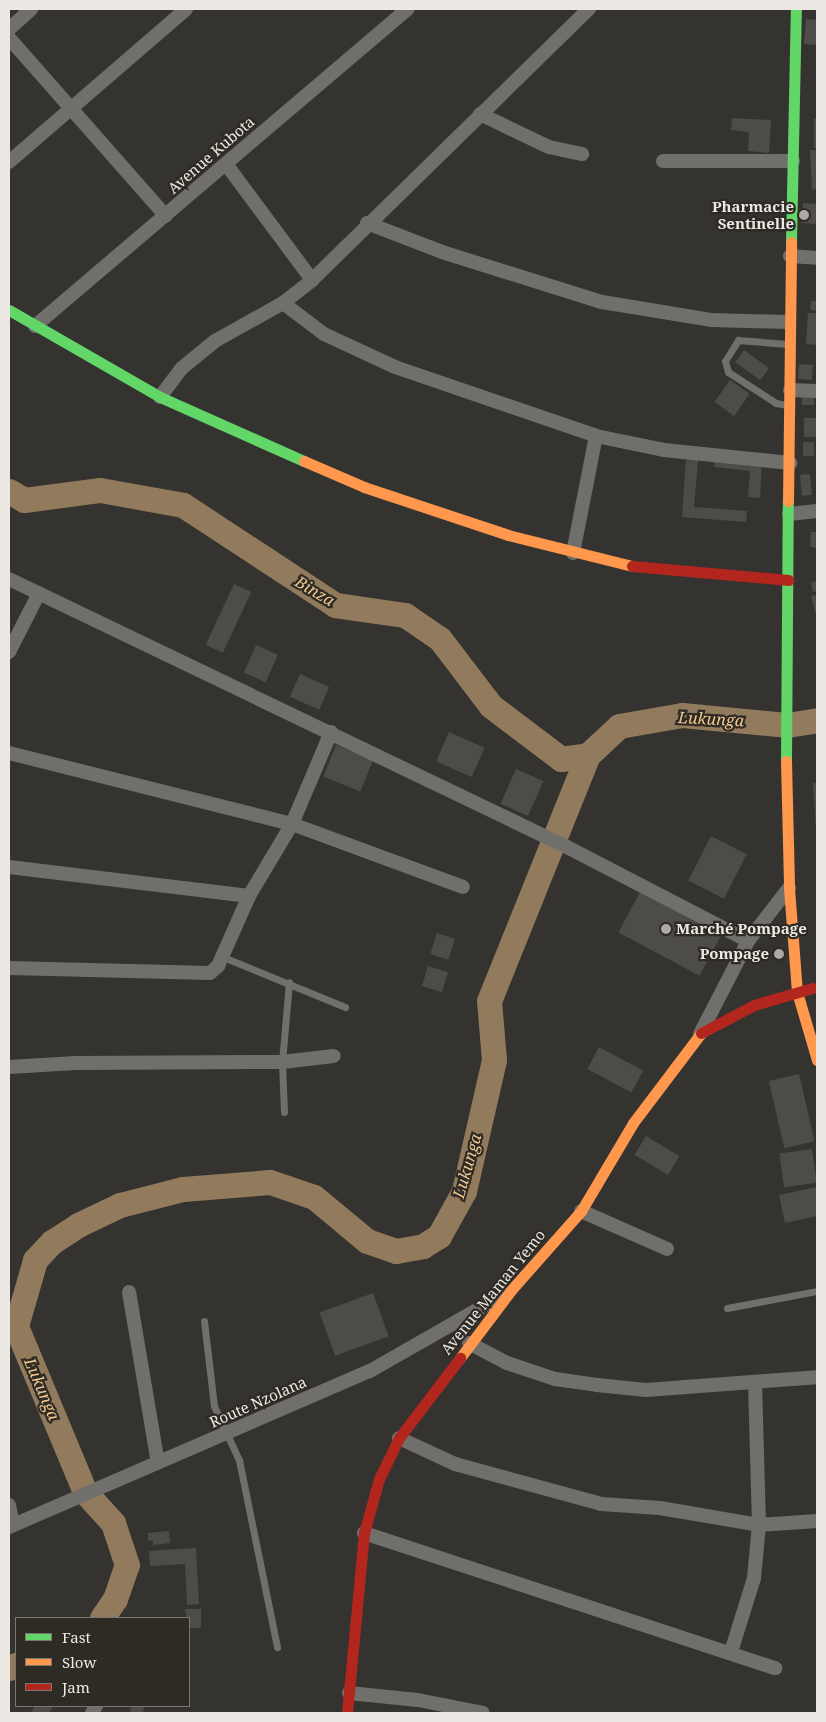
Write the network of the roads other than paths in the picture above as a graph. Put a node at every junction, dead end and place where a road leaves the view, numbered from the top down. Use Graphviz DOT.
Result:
graph roads {
  1 [pos="186,9"];
  2 [pos="406,9"];
  3 [pos="589,9"];
  4 [pos="796,9"];
  5 [pos="28,10"];
  6 [pos="9,29"];
  7 [pos="9,38"];
  8 [pos="71,107"];
  9 [pos="480,114"];
  10 [pos="582,154"];
  11 [pos="663,161"];
  12 [pos="792,161"];
  13 [pos="9,162"];
  14 [pos="226,164"];
  15 [pos="166,216"];
  16 [pos="367,223"];
  17 [pos="790,256"];
  18 [pos="817,258"];
  19 [pos="312,280"];
  20 [pos="283,303"];
  21 [pos="9,310"];
  22 [pos="789,322"];
  23 [pos="35,326"];
  24 [pos="790,345"];
  25 [pos="790,390"];
  26 [pos="817,391"];
  27 [pos="160,397"];
  28 [pos="790,405"];
  29 [pos="596,436"];
  30 [pos="790,463"];
  31 [pos="817,511"];
  32 [pos="789,514"];
  33 [pos="573,553"];
  34 [pos="9,579"];
  35 [pos="788,580"];
  36 [pos="39,593"];
  37 [pos="9,652"];
  38 [pos="331,732"];
  39 [pos="9,753"];
  40 [pos="292,824"];
  41 [pos="9,868"];
  42 [pos="463,887"];
  43 [pos="789,888"];
  44 [pos="249,896"];
  45 [pos="793,921"];
  46 [pos="748,942"];
  47 [pos="223,956"];
  48 [pos="9,968"];
  49 [pos="288,982"];
  50 [pos="797,992"];
  51 [pos="815,995"];
  52 [pos="345,1007"];
  53 [pos="817,1025"];
  54 [pos="700,1034"];
  55 [pos="817,1047"];
  56 [pos="334,1056"];
  57 [pos="817,1060"];
  58 [pos="282,1062"];
  59 [pos="9,1067"];
  60 [pos="284,1112"];
  61 [pos="581,1211"];
  62 [pos="668,1249"];
  63 [pos="512,1289"];
  64 [pos="817,1291"];
  65 [pos="129,1292"];
  66 [pos="727,1308"];
  67 [pos="204,1321"];
  68 [pos="469,1343"];
  69 [pos="817,1377"];
  70 [pos="754,1384"];
  71 [pos="229,1433"];
  72 [pos="398,1438"];
  73 [pos="158,1463"];
  74 [pos="9,1504"];
  75 [pos="817,1521"];
  76 [pos="759,1525"];
  77 [pos="11,1526"];
  78 [pos="364,1533"];
  79 [pos="277,1647"];
  80 [pos="731,1652"];
  81 [pos="775,1668"];
  82 [pos="349,1693"];
  83 [pos="347,1713"];
  84 [pos="483,1713"];
  1 -- 8 [label="street"];
  2 -- 14 [label="street, Avenue Kubota"];
  3 -- 9 [label="street"];
  4 -- 12 [label="street"];
  5 -- 6 [label="street"];
  7 -- 8 [label="street"];
  8 -- 13 [label="street"];
  8 -- 15 [label="street"];
  9 -- 10 [label="street"];
  9 -- 16 [label="street"];
  11 -- 12 [label="street"];
  12 -- 17 [label="street"];
  14 -- 15 [label="street, Avenue Kubota"];
  14 -- 19 [label="street"];
  15 -- 23 [label="street, Avenue Kubota"];
  16 -- 19 [label="street"];
  16 -- 22 [label="street"];
  17 -- 18 [label="street"];
  17 -- 22 [label="street"];
  19 -- 20 [label="street"];
  20 -- 27 [label="street"];
  20 -- 29 [label="street"];
  21 -- 23 [label="street"];
  22 -- 24 [label="street"];
  23 -- 27 [label="street"];
  24 -- 25 [label="street"];
  24 -- 28 [label="lane"];
  25 -- 26 [label="street"];
  25 -- 28 [label="street"];
  27 -- 33 [label="street"];
  28 -- 30 [label="street"];
  29 -- 30 [label="street"];
  29 -- 33 [label="street"];
  30 -- 32 [label="street"];
  31 -- 32 [label="street"];
  32 -- 35 [label="street"];
  33 -- 35 [label="street"];
  34 -- 36 [label="street"];
  35 -- 43 [label="street"];
  36 -- 37 [label="street"];
  36 -- 38 [label="street"];
  38 -- 40 [label="street"];
  38 -- 46 [label="street"];
  39 -- 40 [label="street"];
  40 -- 42 [label="street"];
  40 -- 44 [label="street"];
  41 -- 44 [label="street"];
  43 -- 45 [label="street"];
  43 -- 46 [label="street"];
  44 -- 47 [label="street"];
  45 -- 50 [label="street"];
  45 -- 51 [label="street"];
  45 -- 55 [label="street"];
  46 -- 54 [label="street"];
  47 -- 48 [label="street"];
  47 -- 49 [label="lane"];
  49 -- 52 [label="lane"];
  49 -- 58 [label="lane"];
  50 -- 51 [label="street, Avenue Maman Yemo"];
  50 -- 54 [label="street, Avenue Maman Yemo"];
  50 -- 57 [label="street"];
  51 -- 53 [label="street"];
  54 -- 61 [label="street, Avenue Maman Yemo"];
  56 -- 58 [label="street"];
  58 -- 59 [label="street"];
  58 -- 60 [label="lane"];
  61 -- 62 [label="street"];
  61 -- 63 [label="street, Avenue Maman Yemo"];
  63 -- 68 [label="street, Avenue Maman Yemo"];
  63 -- 71 [label="street, Route Nzolana"];
  64 -- 66 [label="lane"];
  65 -- 73 [label="street"];
  67 -- 71 [label="lane"];
  68 -- 70 [label="street"];
  68 -- 72 [label="street, Avenue Maman Yemo"];
  69 -- 70 [label="street"];
  70 -- 76 [label="street"];
  71 -- 73 [label="street, Route Nzolana"];
  71 -- 79 [label="lane"];
  72 -- 76 [label="street"];
  72 -- 78 [label="street, Avenue Maman Yemo"];
  73 -- 77 [label="street, Route Nzolana"];
  74 -- 77 [label="street"];
  75 -- 76 [label="street"];
  76 -- 80 [label="street"];
  78 -- 80 [label="street"];
  78 -- 82 [label="street, Avenue Maman Yemo"];
  80 -- 81 [label="street"];
  82 -- 83 [label="street, Avenue Maman Yemo"];
  82 -- 84 [label="street"];
}
